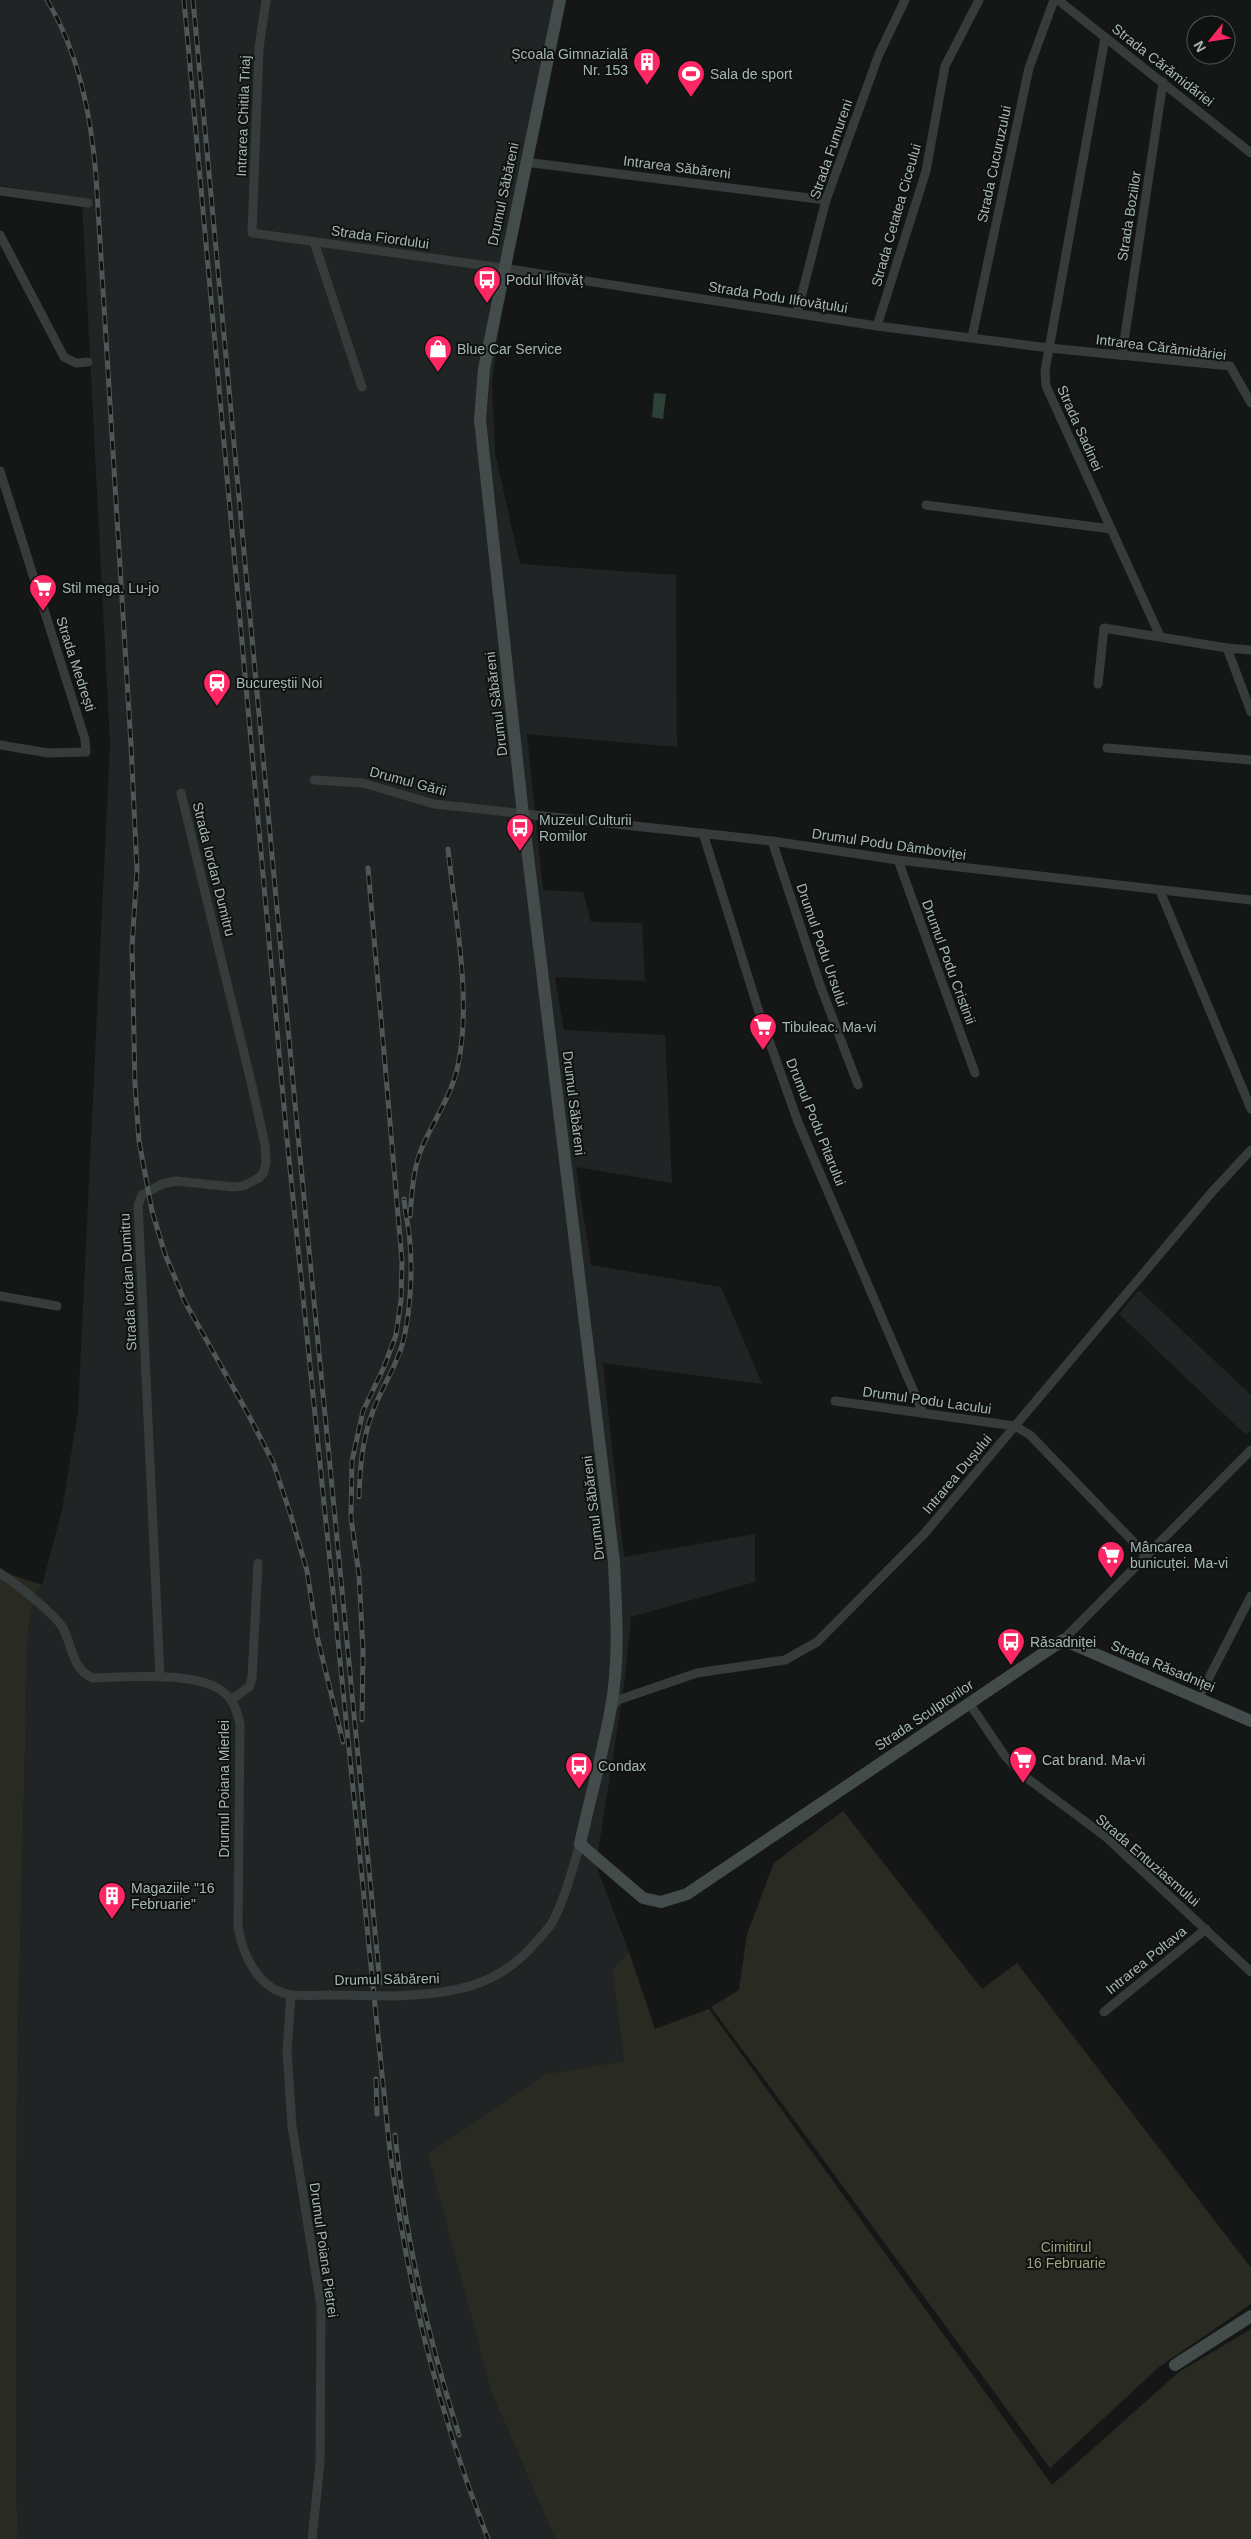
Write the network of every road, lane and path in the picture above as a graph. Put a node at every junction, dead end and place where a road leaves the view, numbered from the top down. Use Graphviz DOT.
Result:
graph roads {
  1 [pos="266,0"];
  2 [pos="560,0"];
  3 [pos="905,0"];
  4 [pos="979,0"];
  5 [pos="1054,0"];
  6 [pos="1058,0"];
  7 [pos="1106,38"];
  8 [pos="1163,82"];
  9 [pos="1251,152"];
  10 [pos="525,162"];
  11 [pos="0,191"];
  12 [pos="826,200"];
  13 [pos="88,203"];
  14 [pos="252,232"];
  15 [pos="0,235"];
  16 [pos="314,242"];
  17 [pos="504,268"];
  18 [pos="797,313"];
  19 [pos="877,326"];
  20 [pos="972,337"];
  21 [pos="1049,348"];
  22 [pos="1122,355"];
  23 [pos="88,362"];
  24 [pos="362,387"];
  25 [pos="1251,403"];
  26 [pos="0,470"];
  27 [pos="926,505"];
  28 [pos="1111,529"];
  29 [pos="1160,636"];
  30 [pos="1227,648"];
  31 [pos="1251,650"];
  32 [pos="1098,684"];
  33 [pos="1251,712"];
  34 [pos="0,745"];
  35 [pos="1107,748"];
  36 [pos="1251,760"];
  37 [pos="314,780"];
  38 [pos="182,793"];
  39 [pos="523,815"];
  40 [pos="702,833"];
  41 [pos="772,841"];
  42 [pos="898,860"];
  43 [pos="1160,892"];
  44 [pos="1251,900"];
  45 [pos="974,1073"];
  46 [pos="858,1085"];
  47 [pos="1251,1109"];
  48 [pos="1251,1150"];
  49 [pos="0,1296"];
  50 [pos="57,1306"];
  51 [pos="834,1401"];
  52 [pos="923,1413"];
  53 [pos="1015,1426"];
  54 [pos="1251,1450"];
  55 [pos="1146,1556"];
  56 [pos="258,1563"];
  57 [pos="0,1572"];
  58 [pos="1251,1596"];
  59 [pos="1063,1640"];
  60 [pos="160,1677"];
  61 [pos="1198,1697"];
  62 [pos="231,1700"];
  63 [pos="968,1703"];
  64 [pos="611,1706"];
  65 [pos="1251,1721"];
  66 [pos="580,1844"];
  67 [pos="1206,1929"];
  68 [pos="1251,1972"];
  69 [pos="291,1995"];
  70 [pos="1104,2012"];
  71 [pos="1251,2316"];
  72 [pos="1175,2365"];
  73 [pos="312,2539"];
  1 -- 14 [label="street, Intrarea Chitila Triaj"];
  2 -- 10 [label="main road, Drumul Săbăreni"];
  3 -- 12 [label="street, Strada Fumureni"];
  4 -- 19 [label="street, Strada Cetatea Ciceului"];
  5 -- 20 [label="street, Strada Cucuruzului"];
  6 -- 7 [label="street, Strada Cărămidăriei"];
  7 -- 8 [label="street, Strada Cărămidăriei"];
  7 -- 21 [label="street, Strada Sadinei"];
  8 -- 9 [label="street, Strada Cărămidăriei"];
  8 -- 22 [label="street, Strada Boziilor"];
  10 -- 12 [label="street, Intrarea Săbăreni"];
  10 -- 17 [label="main road, Drumul Săbăreni"];
  11 -- 13 [label="street"];
  12 -- 18 [label="street, Strada Fumureni"];
  14 -- 16 [label="street, Strada Fiordului"];
  15 -- 23 [label="street"];
  16 -- 17 [label="street, Strada Fiordului"];
  16 -- 24 [label="street"];
  17 -- 18 [label="street, Strada Podu Ilfovățului"];
  17 -- 39 [label="main road, Drumul Săbăreni"];
  18 -- 19 [label="street, Strada Podu Ilfovățului"];
  19 -- 20 [label="street, Strada Podu Ilfovățului"];
  20 -- 21 [label="street, Strada Podu Ilfovățului"];
  21 -- 22 [label="street, Intrarea Cărămidăriei"];
  21 -- 28 [label="street, Strada Sadinei"];
  22 -- 25 [label="street, Intrarea Cărămidăriei"];
  26 -- 34 [label="street, Strada Medrești"];
  27 -- 28 [label="street"];
  28 -- 29 [label="street, Strada Sadinei"];
  29 -- 30 [label="street"];
  29 -- 32 [label="street"];
  30 -- 31 [label="street"];
  30 -- 33 [label="street"];
  35 -- 36 [label="street"];
  37 -- 39 [label="street, Drumul Gării"];
  38 -- 60 [label="street, Strada Iordan Dumitru"];
  39 -- 40 [label="street, Drumul Podu Dâmboviței"];
  39 -- 64 [label="main road, Drumul Săbăreni"];
  40 -- 41 [label="street, Drumul Podu Dâmboviței"];
  40 -- 52 [label="street, Drumul Podu Pitarului"];
  41 -- 42 [label="street, Drumul Podu Dâmboviței"];
  41 -- 46 [label="street, Drumul Podu Ursului"];
  42 -- 43 [label="street, Drumul Podu Dâmboviței"];
  42 -- 45 [label="street, Drumul Podu Cristinii"];
  43 -- 44 [label="street, Drumul Podu Dâmboviței"];
  43 -- 47 [label="street"];
  48 -- 53 [label="street, Intrarea Dușului"];
  49 -- 50 [label="street"];
  51 -- 52 [label="street, Drumul Podu Lacului"];
  52 -- 53 [label="street, Drumul Podu Lacului"];
  53 -- 55 [label="street"];
  53 -- 64 [label="street, Intrarea Dușului"];
  54 -- 55 [label="street, Strada Sculptorilor"];
  55 -- 59 [label="street, Strada Sculptorilor"];
  56 -- 62 [label="street"];
  57 -- 60 [label="street, Drumul Poiana Mierlei"];
  58 -- 61 [label="street"];
  59 -- 61 [label="main road, Strada Răsadniței"];
  59 -- 63 [label="main road, Strada Sculptorilor"];
  60 -- 62 [label="street, Drumul Poiana Mierlei"];
  61 -- 65 [label="main road, Strada Răsadniței"];
  62 -- 69 [label="street, Drumul Poiana Mierlei"];
  63 -- 66 [label="main road, Strada Sculptorilor"];
  63 -- 67 [label="street, Strada Entuziasmului"];
  64 -- 66 [label="main road, Drumul Săbăreni"];
  66 -- 69 [label="street, Drumul Săbăreni, bridge"];
  67 -- 68 [label="street, Strada Entuziasmului"];
  67 -- 70 [label="street, Intrarea Poltava"];
  69 -- 73 [label="street, Drumul Poiana Pietrei"];
  71 -- 72 [label="main road"];
}
